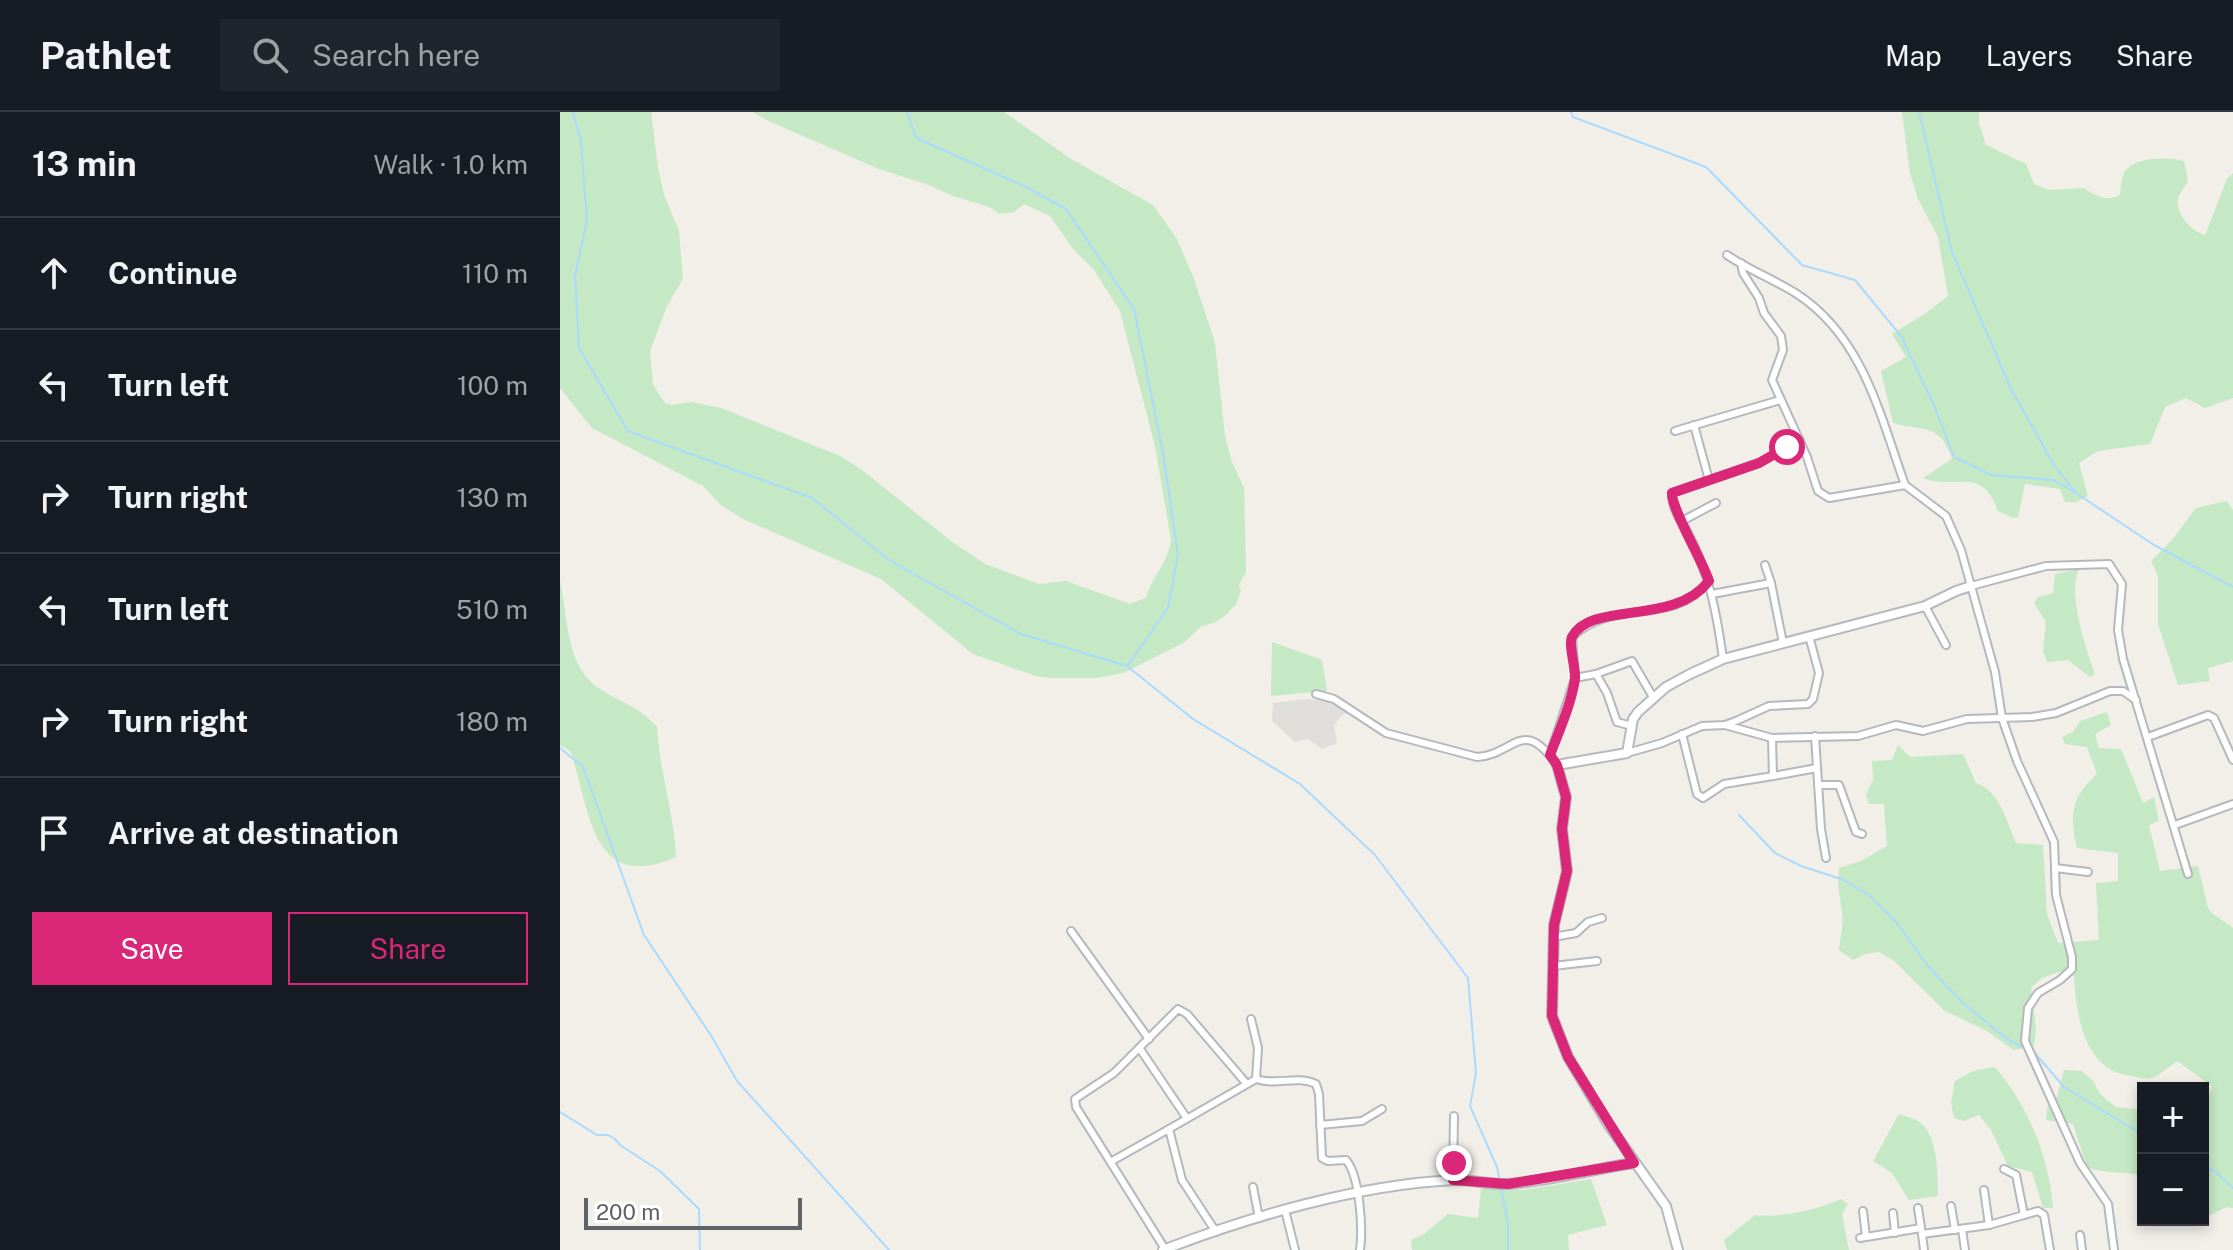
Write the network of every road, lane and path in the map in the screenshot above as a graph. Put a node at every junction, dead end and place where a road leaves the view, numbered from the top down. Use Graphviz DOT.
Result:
graph roads {
  1 [pos="1727,255"];
  2 [pos="1741,263"];
  3 [pos="1780,400"];
  4 [pos="1694,425"];
  5 [pos="1675,431"];
  6 [pos="1800,440"];
  7 [pos="1709,480"];
  8 [pos="1905,485"];
  9 [pos="1716,503"];
  10 [pos="1682,521"];
  11 [pos="1765,565"];
  12 [pos="1709,581"];
  13 [pos="1771,583"];
  14 [pos="1971,586"];
  15 [pos="1712,594"];
  16 [pos="1925,606"];
  17 [pos="1809,636"];
  18 [pos="1783,643"];
  19 [pos="1946,645"];
  20 [pos="1723,659"];
  21 [pos="1596,674"];
  22 [pos="1575,678"];
  23 [pos="1316,694"];
  24 [pos="1653,697"];
  25 [pos="2137,700"];
  26 [pos="2002,718"];
  27 [pos="1725,725"];
  28 [pos="1632,726"];
  29 [pos="1682,734"];
  30 [pos="1815,736"];
  31 [pos="2148,737"];
  32 [pos="1772,738"];
  33 [pos="1627,753"];
  34 [pos="1550,755"];
  35 [pos="2233,760"];
  36 [pos="1557,765"];
  37 [pos="1817,768"];
  38 [pos="1773,776"];
  39 [pos="1818,785"];
  40 [pos="2233,804"];
  41 [pos="2175,825"];
  42 [pos="1862,834"];
  43 [pos="1826,858"];
  44 [pos="2055,868"];
  45 [pos="2088,872"];
  46 [pos="2188,874"];
  47 [pos="1602,918"];
  48 [pos="1071,931"];
  49 [pos="1553,937"];
  50 [pos="1597,961"];
  51 [pos="1553,966"];
  52 [pos="1251,1019"];
  53 [pos="1149,1039"];
  54 [pos="1140,1049"];
  55 [pos="1256,1079"];
  56 [pos="1246,1083"];
  57 [pos="1382,1109"];
  58 [pos="1454,1116"];
  59 [pos="1186,1117"];
  60 [pos="1320,1125"];
  61 [pos="1169,1129"];
  62 [pos="1112,1161"];
  63 [pos="1634,1163"];
  64 [pos="2004,1169"];
  65 [pos="1453,1180"];
  66 [pos="1253,1187"];
  67 [pos="1984,1190"];
  68 [pos="1356,1193"];
  69 [pos="1951,1206"];
  70 [pos="1918,1208"];
  71 [pos="1285,1210"];
  72 [pos="1863,1211"];
  73 [pos="1893,1213"];
  74 [pos="2024,1215"];
  75 [pos="1259,1218"];
  76 [pos="1989,1225"];
  77 [pos="1959,1229"];
  78 [pos="1921,1231"];
  79 [pos="1216,1232"];
  80 [pos="1895,1233"];
  81 [pos="2080,1235"];
  82 [pos="1164,1250"];
  83 [pos="1295,1250"];
  84 [pos="1360,1250"];
  85 [pos="1678,1250"];
  86 [pos="1924,1250"];
  87 [pos="1965,1250"];
  88 [pos="2050,1250"];
  89 [pos="2082,1250"];
  90 [pos="2114,1250"];
  1 -- 2 [label="street"];
  2 -- 3 [label="street"];
  2 -- 8 [label="street"];
  3 -- 4 [label="street"];
  3 -- 6 [label="street"];
  4 -- 5 [label="street"];
  4 -- 7 [label="street"];
  6 -- 7 [label="street"];
  6 -- 8 [label="street"];
  7 -- 10 [label="street"];
  8 -- 14 [label="street"];
  9 -- 10 [label="street"];
  10 -- 12 [label="street"];
  11 -- 13 [label="street"];
  12 -- 15 [label="street"];
  12 -- 22 [label="street"];
  13 -- 15 [label="street"];
  13 -- 18 [label="street"];
  14 -- 16 [label="street"];
  14 -- 25 [label="street"];
  14 -- 26 [label="street"];
  15 -- 20 [label="street"];
  16 -- 17 [label="street"];
  16 -- 19 [label="street"];
  17 -- 18 [label="street"];
  17 -- 27 [label="street"];
  18 -- 20 [label="street"];
  20 -- 24 [label="street"];
  21 -- 22 [label="street"];
  21 -- 24 [label="street"];
  21 -- 28 [label="street"];
  22 -- 34 [label="street"];
  23 -- 34 [label="street"];
  24 -- 28 [label="street"];
  25 -- 26 [label="street"];
  25 -- 31 [label="street"];
  26 -- 30 [label="street"];
  26 -- 44 [label="street"];
  27 -- 29 [label="street"];
  27 -- 32 [label="street"];
  28 -- 33 [label="street"];
  29 -- 33 [label="street"];
  29 -- 38 [label="street"];
  30 -- 32 [label="street"];
  30 -- 37 [label="street"];
  31 -- 35 [label="street"];
  31 -- 41 [label="street"];
  32 -- 38 [label="street"];
  33 -- 36 [label="street"];
  34 -- 36 [label="street"];
  36 -- 49 [label="street"];
  37 -- 38 [label="street"];
  37 -- 39 [label="street"];
  39 -- 42 [label="street"];
  39 -- 43 [label="street"];
  40 -- 41 [label="street"];
  41 -- 46 [label="street"];
  44 -- 45 [label="street"];
  44 -- 90 [label="street"];
  47 -- 49 [label="street"];
  48 -- 53 [label="street"];
  49 -- 51 [label="street"];
  50 -- 51 [label="street"];
  51 -- 63 [label="street"];
  52 -- 55 [label="street"];
  53 -- 54 [label="street"];
  53 -- 56 [label="street"];
  54 -- 59 [label="street"];
  54 -- 62 [label="street"];
  55 -- 56 [label="street"];
  55 -- 60 [label="street"];
  56 -- 59 [label="street"];
  57 -- 60 [label="street"];
  58 -- 65 [label="street"];
  59 -- 61 [label="street"];
  60 -- 68 [label="street"];
  61 -- 62 [label="street"];
  61 -- 79 [label="street"];
  62 -- 82 [label="street"];
  63 -- 65 [label="street"];
  63 -- 85 [label="street"];
  64 -- 74 [label="street"];
  65 -- 68 [label="street"];
  66 -- 75 [label="street"];
  67 -- 76 [label="street"];
  68 -- 71 [label="street"];
  68 -- 84 [label="street"];
  69 -- 77 [label="street"];
  70 -- 78 [label="street"];
  71 -- 75 [label="street"];
  71 -- 83 [label="street"];
  72 -- 80 [label="street"];
  73 -- 80 [label="street"];
  74 -- 76 [label="street"];
  74 -- 88 [label="street"];
  75 -- 79 [label="street"];
  76 -- 77 [label="street"];
  77 -- 78 [label="street"];
  77 -- 87 [label="street"];
  78 -- 80 [label="street"];
  78 -- 86 [label="street"];
  79 -- 82 [label="street"];
  81 -- 89 [label="street"];
}
